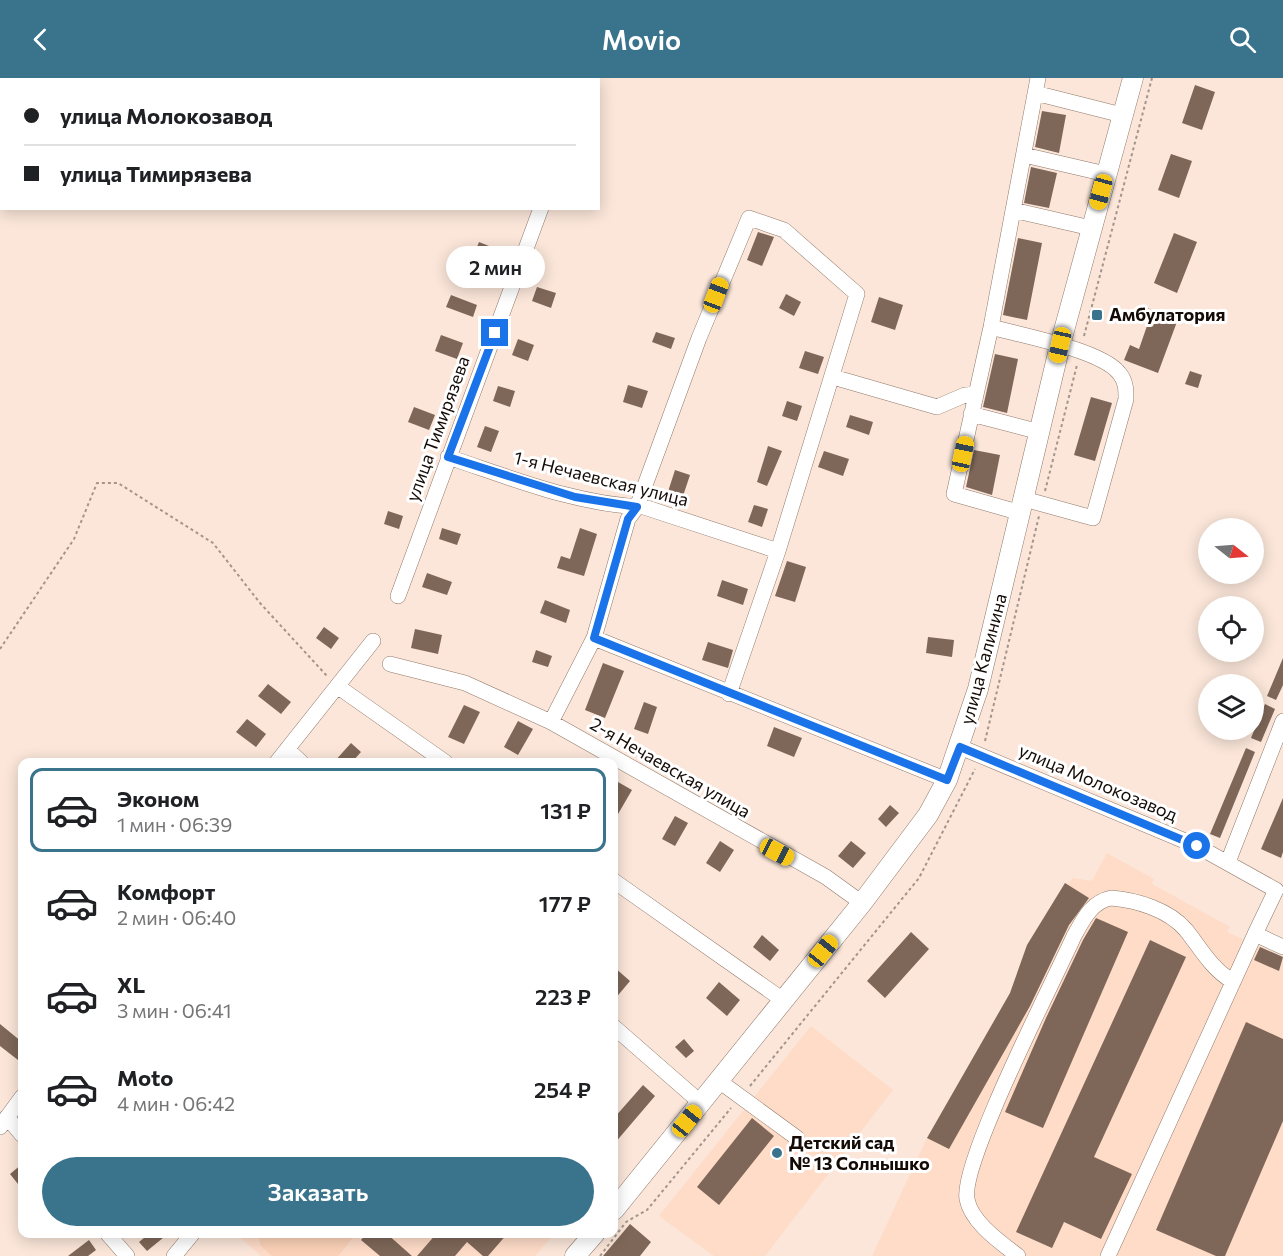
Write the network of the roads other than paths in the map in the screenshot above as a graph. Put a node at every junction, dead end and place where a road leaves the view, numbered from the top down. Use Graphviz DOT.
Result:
graph roads {
  1 [pos="1133,78"];
  2 [pos="1037,85"];
  3 [pos="1122,115"];
  4 [pos="1024,155"];
  5 [pos="1106,174"];
  6 [pos="541,210"];
  7 [pos="1013,210"];
  8 [pos="1091,228"];
  9 [pos="991,327"];
  10 [pos="1060,345"];
  11 [pos="832,377"];
  12 [pos="976,394"];
  13 [pos="971,414"];
  14 [pos="1040,432"];
  15 [pos="448,457"];
  16 [pos="1029,505"];
  17 [pos="637,507"];
  18 [pos="778,550"];
  19 [pos="398,596"];
  20 [pos="594,638"];
  21 [pos="373,641"];
  22 [pos="390,664"];
  23 [pos="337,686"];
  24 [pos="729,694"];
  25 [pos="1283,721"];
  26 [pos="551,722"];
  27 [pos="960,747"];
  28 [pos="287,749"];
  29 [pos="280,758"];
  30 [pos="297,758"];
  31 [pos="439,758"];
  32 [pos="613,758"];
  33 [pos="618,761"];
  34 [pos="947,780"];
  35 [pos="1228,862"];
  36 [pos="618,884"];
  37 [pos="1281,889"];
  38 [pos="862,903"];
  39 [pos="1255,934"];
  40 [pos="1283,947"];
  41 [pos="1232,981"];
  42 [pos="783,1000"];
  43 [pos="618,1030"];
  44 [pos="719,1081"];
  45 [pos="18,1103"];
  46 [pos="701,1103"];
  47 [pos="4,1122"];
  48 [pos="18,1132"];
  49 [pos="797,1138"];
  50 [pos="618,1205"];
  51 [pos="111,1238"];
  52 [pos="189,1238"];
  53 [pos="590,1238"];
  54 [pos="127,1256"];
  55 [pos="174,1256"];
  56 [pos="575,1256"];
  57 [pos="1018,1256"];
  58 [pos="1108,1256"];
  1 -- 3 [label="main road, улица Калинина"];
  2 -- 3 [label="street"];
  2 -- 4 [label="street"];
  3 -- 5 [label="main road, улица Калинина"];
  4 -- 5 [label="street"];
  4 -- 7 [label="street"];
  5 -- 8 [label="main road, улица Калинина"];
  6 -- 15 [label="street, улица Тимирязева"];
  7 -- 8 [label="street"];
  7 -- 9 [label="street"];
  8 -- 10 [label="main road, улица Калинина"];
  9 -- 10 [label="street"];
  9 -- 12 [label="street"];
  10 -- 14 [label="main road, улица Калинина"];
  10 -- 16 [label="street"];
  11 -- 12 [label="street"];
  11 -- 17 [label="street"];
  11 -- 18 [label="street"];
  12 -- 13 [label="street"];
  13 -- 14 [label="street"];
  13 -- 16 [label="street"];
  14 -- 16 [label="main road, улица Калинина"];
  15 -- 17 [label="street, 1-я Нечаевская улица"];
  15 -- 19 [label="street, улица Тимирязева"];
  16 -- 27 [label="main road, улица Калинина"];
  17 -- 18 [label="street, 1-я Нечаевская улица"];
  17 -- 20 [label="street"];
  18 -- 24 [label="street"];
  20 -- 24 [label="street"];
  20 -- 26 [label="street"];
  21 -- 23 [label="street"];
  22 -- 26 [label="street, 2-я Нечаевская улица"];
  23 -- 28 [label="street"];
  23 -- 31 [label="street"];
  24 -- 34 [label="street"];
  25 -- 35 [label="street"];
  26 -- 32 [label="street, 2-я Нечаевская улица"];
  27 -- 34 [label="main road, улица Калинина"];
  27 -- 35 [label="street, улица Молокозавод"];
  28 -- 29 [label="street"];
  28 -- 30 [label="street"];
  33 -- 38 [label="street, 2-я Нечаевская улица"];
  34 -- 38 [label="main road, улица Калинина"];
  35 -- 37 [label="street, улица Молокозавод"];
  36 -- 42 [label="street"];
  37 -- 39 [label="street, улица Молокозавод"];
  38 -- 42 [label="main road, улица Калинина"];
  39 -- 40 [label="street"];
  39 -- 41 [label="street, улица Молокозавод"];
  41 -- 57 [label="street"];
  41 -- 58 [label="street, улица Молокозавод"];
  42 -- 44 [label="main road, улица Калинина"];
  43 -- 46 [label="street"];
  44 -- 46 [label="main road, улица Калинина"];
  44 -- 49 [label="street"];
  45 -- 47 [label="street"];
  46 -- 50 [label="main road, улица Калинина"];
  47 -- 48 [label="street"];
  51 -- 54 [label="street"];
  52 -- 55 [label="street"];
  53 -- 56 [label="main road"];
}
